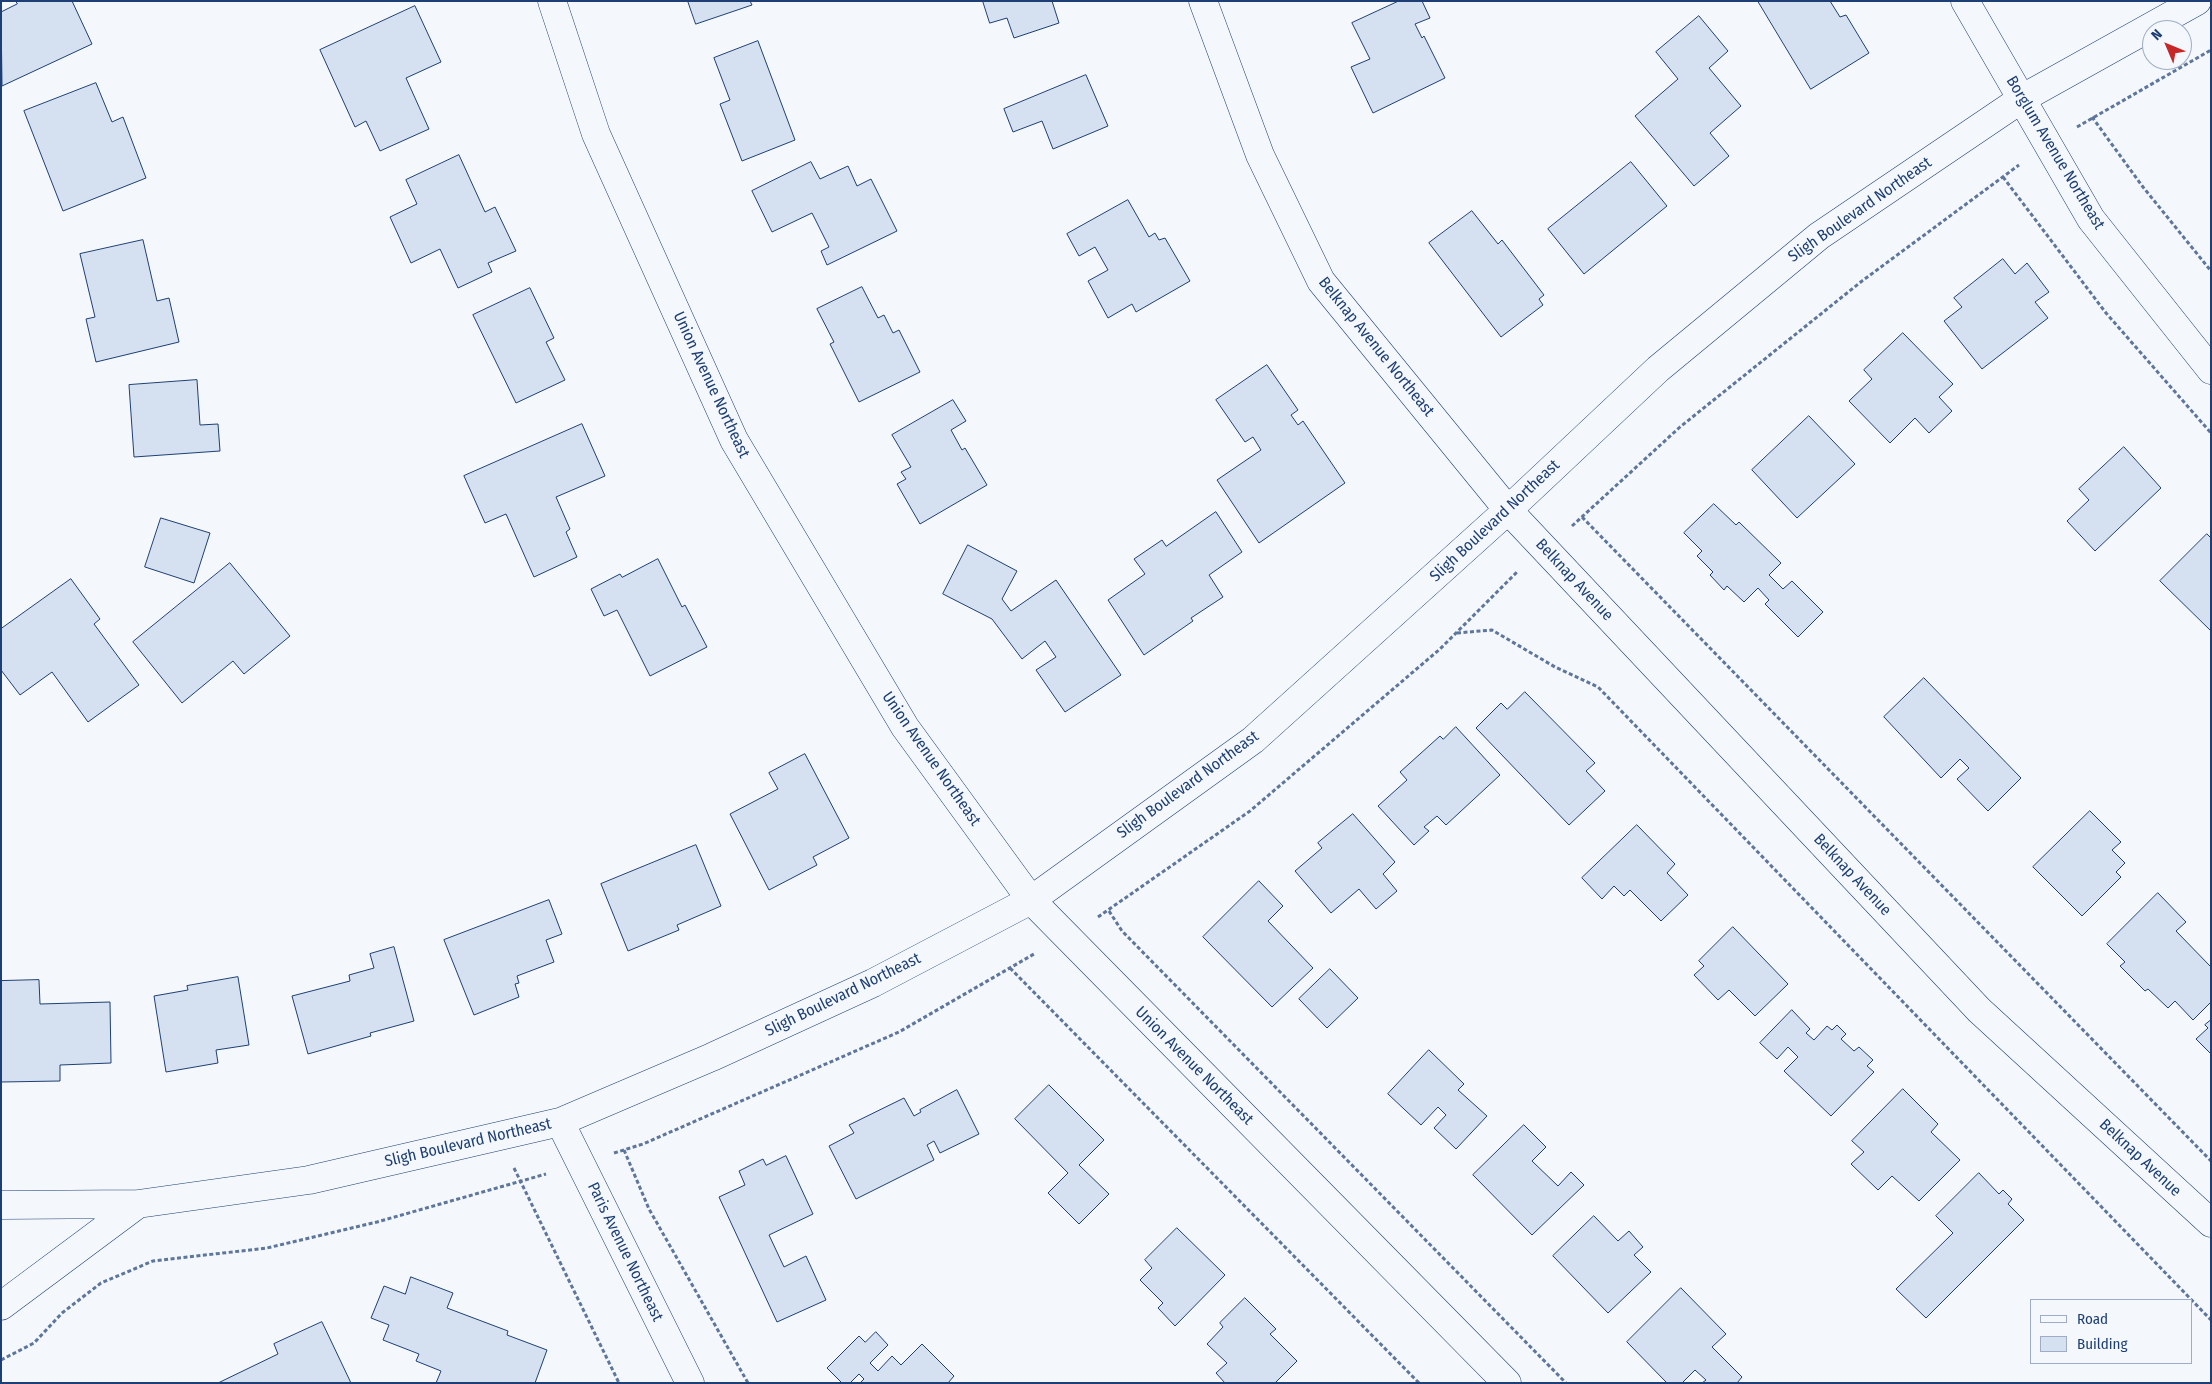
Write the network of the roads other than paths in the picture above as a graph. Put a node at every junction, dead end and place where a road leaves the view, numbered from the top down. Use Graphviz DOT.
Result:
graph roads {
  1 [pos="552,1"];
  2 [pos="1203,1"];
  3 [pos="1965,1"];
  4 [pos="2197,1"];
  5 [pos="2023,98"];
  6 [pos="2211,370"];
  7 [pos="1508,510"];
  8 [pos="1031,900"];
  9 [pos="560,1122"];
  10 [pos="138,1204"];
  11 [pos="1,1205"];
  12 [pos="2211,1223"];
  13 [pos="1,1306"];
  14 [pos="690,1383"];
  15 [pos="1507,1383"];
  1 -- 8 [label="street, Union Avenue Northeast"];
  2 -- 7 [label="street, Belknap Avenue Northeast"];
  3 -- 5 [label="street, Borglum Avenue Northeast"];
  4 -- 5 [label="street, Sligh Boulevard Northeast"];
  5 -- 6 [label="street, Borglum Avenue Northeast"];
  5 -- 7 [label="street, Sligh Boulevard Northeast"];
  7 -- 8 [label="street, Sligh Boulevard Northeast"];
  7 -- 12 [label="street, Belknap Avenue"];
  8 -- 9 [label="street, Sligh Boulevard Northeast"];
  8 -- 15 [label="street, Union Avenue Northeast"];
  9 -- 10 [label="street, Sligh Boulevard Northeast"];
  9 -- 14 [label="street, Paris Avenue Northeast"];
  10 -- 11 [label="street, Sligh Boulevard Northeast"];
  10 -- 13 [label="street"];
}
